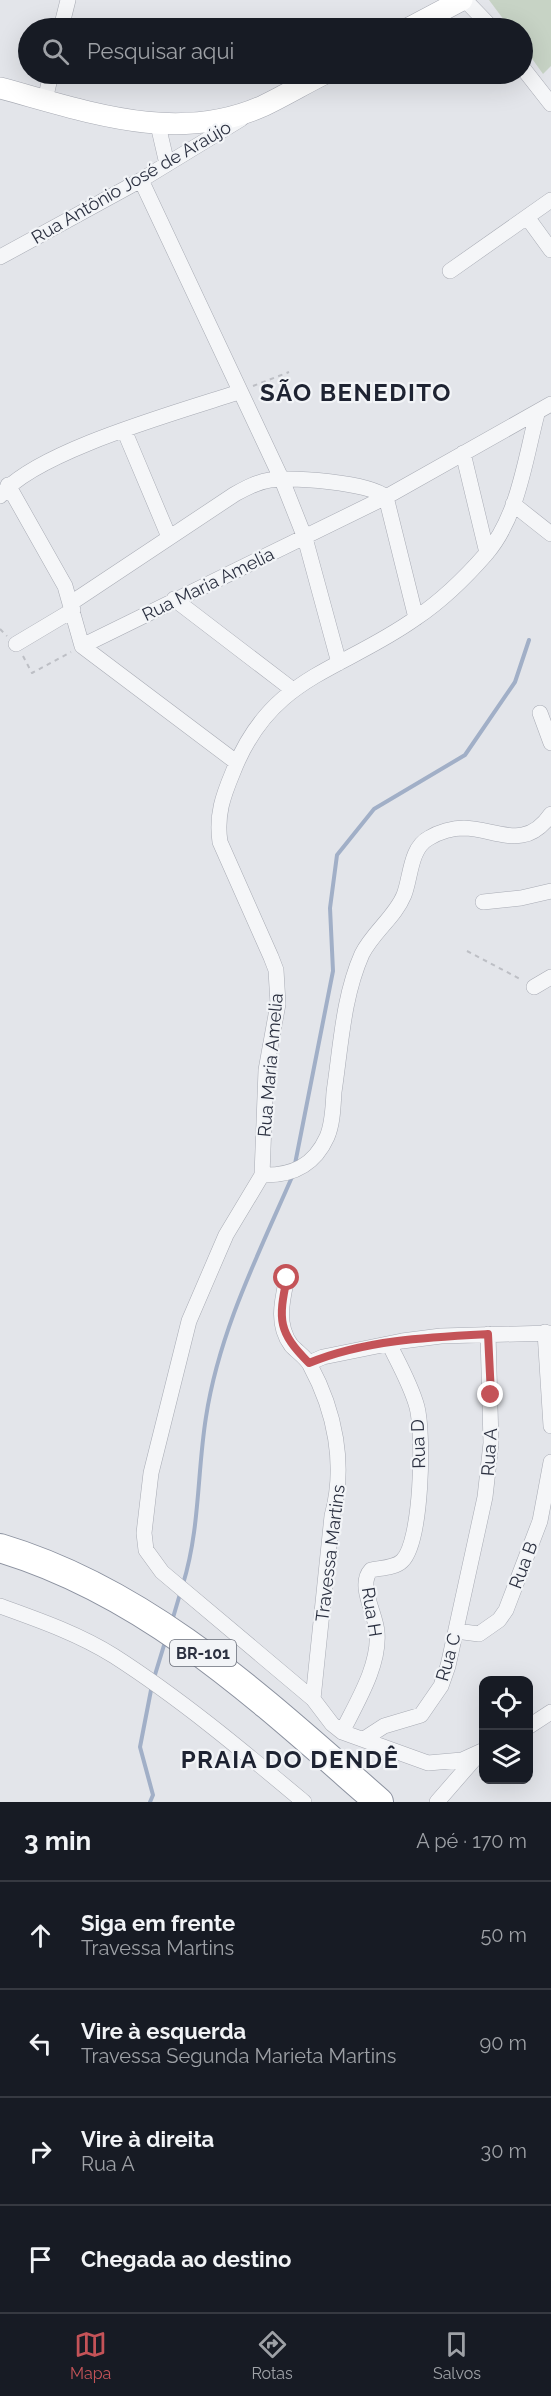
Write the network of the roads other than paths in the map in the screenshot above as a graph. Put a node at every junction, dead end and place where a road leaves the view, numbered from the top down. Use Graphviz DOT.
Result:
graph roads {
  1 [pos="68,0"];
  2 [pos="464,0"];
  3 [pos="64,18"];
  4 [pos="429,18"];
  5 [pos="482,18"];
  6 [pos="533,78"];
  7 [pos="49,84"];
  8 [pos="305,84"];
  9 [pos="0,88"];
  10 [pos="548,94"];
  11 [pos="45,100"];
  12 [pos="262,106"];
  13 [pos="159,125"];
  14 [pos="167,164"];
  15 [pos="141,180"];
  16 [pos="551,200"];
  17 [pos="527,217"];
  18 [pos="551,250"];
  19 [pos="0,257"];
  20 [pos="450,270"];
  21 [pos="239,392"];
  22 [pos="551,404"];
  23 [pos="537,414"];
  24 [pos="124,430"];
  25 [pos="463,453"];
  26 [pos="282,480"];
  27 [pos="4,491"];
  28 [pos="386,497"];
  29 [pos="513,504"];
  30 [pos="551,534"];
  31 [pos="169,537"];
  32 [pos="305,538"];
  33 [pos="487,553"];
  34 [pos="174,599"];
  35 [pos="72,607"];
  36 [pos="416,618"];
  37 [pos="16,644"];
  38 [pos="82,646"];
  39 [pos="339,663"];
  40 [pos="293,690"];
  41 [pos="540,713"];
  42 [pos="551,743"];
  43 [pos="236,762"];
  44 [pos="551,813"];
  45 [pos="551,891"];
  46 [pos="483,902"];
  47 [pos="551,977"];
  48 [pos="534,987"];
  49 [pos="262,1175"];
  50 [pos="287,1278"];
  51 [pos="548,1333"];
  52 [pos="488,1334"];
  53 [pos="389,1344"];
  54 [pos="309,1363"];
  55 [pos="551,1426"];
  56 [pos="551,1462"];
  57 [pos="0,1548"];
  58 [pos="410,1549"];
  59 [pos="470,1568"];
  60 [pos="0,1606"];
  61 [pos="456,1631"];
  62 [pos="313,1700"];
  63 [pos="551,1712"];
  64 [pos="533,1724"];
  65 [pos="342,1732"];
  66 [pos="364,1739"];
  67 [pos="479,1752"];
  68 [pos="479,1754"];
  69 [pos="304,1802"];
  70 [pos="379,1802"];
  71 [pos="436,1802"];
  1 -- 3 [label="street"];
  2 -- 4 [label="street"];
  2 -- 5 [label="street"];
  6 -- 10 [label="street"];
  7 -- 11 [label="street"];
  8 -- 12 [label="street"];
  9 -- 11 [label="street"];
  11 -- 13 [label="street"];
  12 -- 13 [label="street"];
  12 -- 14 [label="street, Rua Antônio José de Araújo"];
  13 -- 14 [label="street"];
  14 -- 15 [label="street, Rua Antônio José de Araújo"];
  15 -- 19 [label="street, Rua Antônio José de Araújo"];
  15 -- 21 [label="street"];
  16 -- 17 [label="street"];
  17 -- 18 [label="street"];
  17 -- 20 [label="street"];
  21 -- 24 [label="street"];
  21 -- 26 [label="street"];
  22 -- 23 [label="street, Rua Maria Amelia"];
  23 -- 25 [label="street, Rua Maria Amelia"];
  23 -- 29 [label="street, Rua Maria Amelia"];
  24 -- 27 [label="street"];
  24 -- 31 [label="street"];
  25 -- 28 [label="street, Rua Maria Amelia"];
  25 -- 33 [label="street"];
  26 -- 28 [label="street"];
  26 -- 31 [label="street"];
  26 -- 32 [label="street"];
  27 -- 35 [label="street"];
  28 -- 32 [label="street, Rua Maria Amelia"];
  28 -- 36 [label="street"];
  29 -- 30 [label="street"];
  29 -- 33 [label="street, Rua Maria Amelia"];
  31 -- 35 [label="street"];
  32 -- 34 [label="street, Rua Maria Amelia"];
  32 -- 39 [label="street"];
  33 -- 36 [label="street, Rua Maria Amelia"];
  34 -- 38 [label="street, Rua Maria Amelia"];
  34 -- 40 [label="street"];
  35 -- 37 [label="street"];
  35 -- 38 [label="street"];
  36 -- 39 [label="street, Rua Maria Amelia"];
  38 -- 43 [label="street"];
  39 -- 40 [label="street, Rua Maria Amelia"];
  40 -- 43 [label="street, Rua Maria Amelia"];
  41 -- 42 [label="street"];
  43 -- 49 [label="street, Rua Maria Amelia"];
  44 -- 49 [label="street"];
  45 -- 46 [label="street"];
  47 -- 48 [label="street"];
  49 -- 62 [label="street, Rua Maria Amelia"];
  50 -- 54 [label="street, Travessa Martins"];
  51 -- 52 [label="street"];
  51 -- 55 [label="street"];
  52 -- 53 [label="street"];
  52 -- 59 [label="street, Rua A"];
  53 -- 54 [label="street"];
  53 -- 58 [label="street, Rua D"];
  54 -- 62 [label="street, Travessa Martins"];
  56 -- 61 [label="street, Rua B"];
  57 -- 70 [label="highway, BR-101"];
  58 -- 65 [label="street, Rua H"];
  59 -- 61 [label="street, Rua C"];
  60 -- 69 [label="street"];
  61 -- 66 [label="street, Rua C"];
  62 -- 65 [label="street, Rua Maria Amelia"];
  63 -- 64 [label="street"];
  65 -- 66 [label="street"];
  66 -- 67 [label="street"];
  68 -- 71 [label="street"];
}
